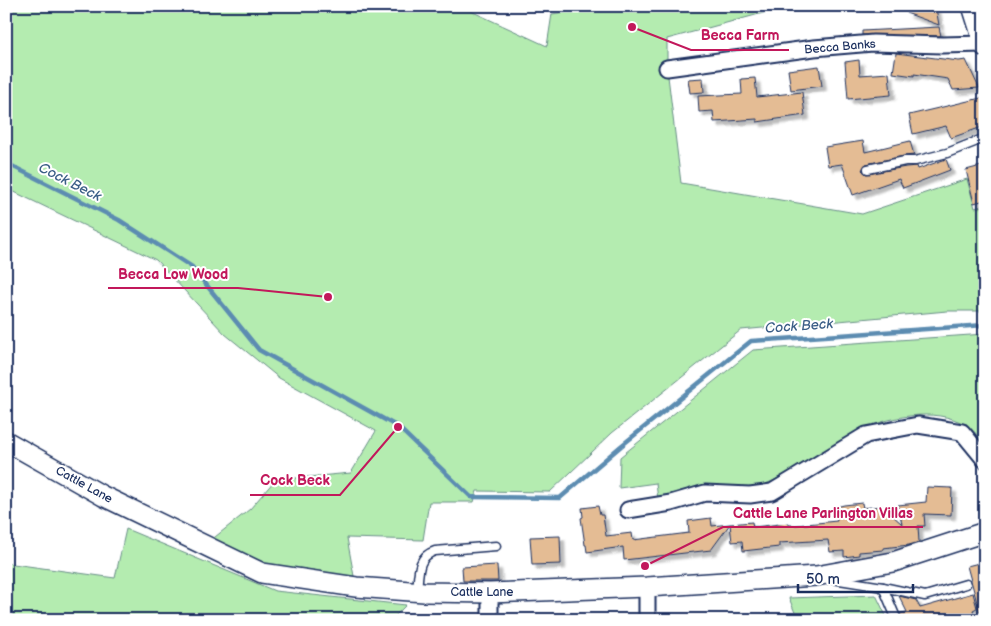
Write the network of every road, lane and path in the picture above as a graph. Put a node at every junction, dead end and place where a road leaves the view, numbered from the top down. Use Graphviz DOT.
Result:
graph roads {
  1 [pos="972,6"];
  2 [pos="984,45"];
  3 [pos="667,68"];
  4 [pos="985,138"];
  5 [pos="868,169"];
  6 [pos="6,441"];
  7 [pos="985,460"];
  8 [pos="628,510"];
  9 [pos="985,532"];
  10 [pos="496,546"];
  11 [pos="816,576"];
  12 [pos="966,584"];
  13 [pos="882,587"];
  14 [pos="647,588"];
  15 [pos="417,592"];
  16 [pos="490,593"];
  17 [pos="490,620"];
  18 [pos="647,620"];
  19 [pos="897,620"];
  1 -- 2 [label="street"];
  2 -- 3 [label="street, Becca Banks"];
  4 -- 5 [label="lane"];
  6 -- 15 [label="street, Cattle Lane"];
  7 -- 8 [label="street"];
  9 -- 11 [label="street, Cattle Lane"];
  10 -- 15 [label="lane"];
  11 -- 13 [label="lane"];
  11 -- 14 [label="street, Cattle Lane"];
  12 -- 13 [label="lane"];
  13 -- 19 [label="lane"];
  14 -- 16 [label="street, Cattle Lane"];
  14 -- 18 [label="street"];
  15 -- 16 [label="street, Cattle Lane"];
  16 -- 17 [label="street"];
}
